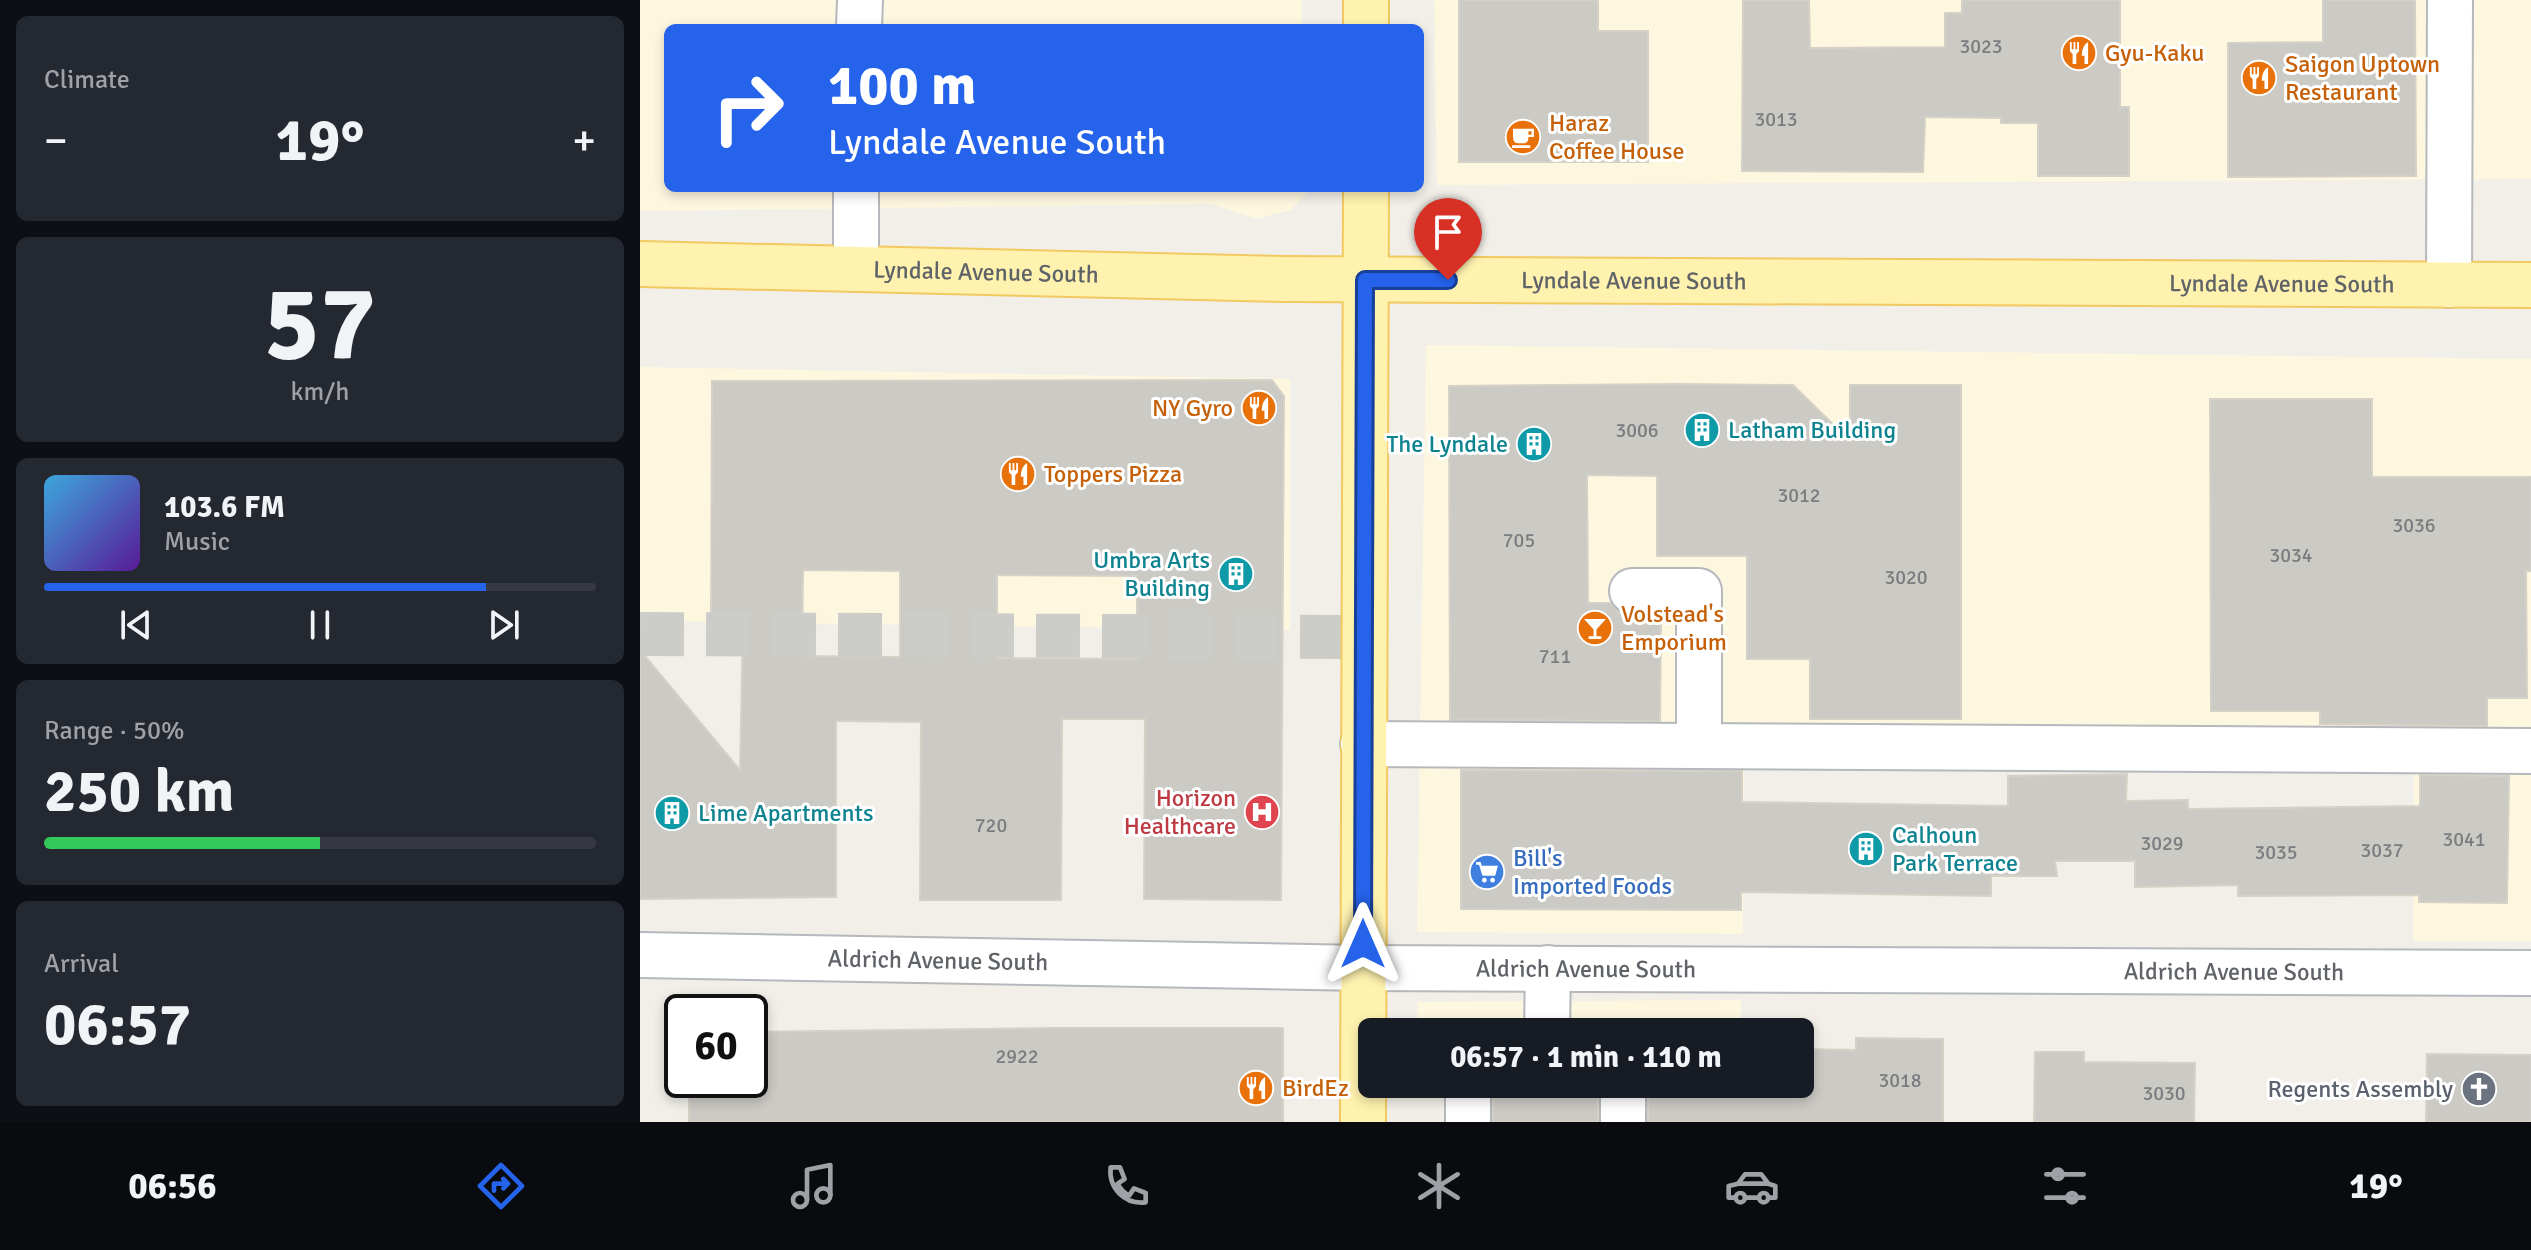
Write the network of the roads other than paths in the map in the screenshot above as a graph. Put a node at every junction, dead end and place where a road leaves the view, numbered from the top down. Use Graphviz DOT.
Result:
graph roads {
  1 [pos="860,0"];
  2 [pos="1366,0"];
  3 [pos="2450,0"];
  4 [pos="859,24"];
  5 [pos="1366,24"];
  6 [pos="856,192"];
  7 [pos="1366,192"];
  8 [pos="640,264"];
  9 [pos="856,269"];
  10 [pos="1365,280"];
  11 [pos="2449,285"];
  12 [pos="2531,285"];
  13 [pos="1632,591"];
  14 [pos="1363,744"];
  15 [pos="1699,745"];
  16 [pos="2531,751"];
  17 [pos="640,955"];
  18 [pos="1363,968"];
  19 [pos="1548,968"];
  20 [pos="2531,973"];
  21 [pos="1547,1018"];
  22 [pos="1468,1098"];
  23 [pos="1623,1098"];
  24 [pos="1363,1122"];
  25 [pos="1468,1122"];
  26 [pos="1623,1122"];
  1 -- 4 [label="street"];
  2 -- 5 [label="main road"];
  3 -- 11 [label="street"];
  6 -- 9 [label="street"];
  7 -- 10 [label="main road"];
  8 -- 9 [label="main road, Lyndale Avenue South"];
  9 -- 10 [label="main road, Lyndale Avenue South"];
  10 -- 11 [label="main road, Lyndale Avenue South"];
  10 -- 14 [label="main road"];
  11 -- 12 [label="main road, Lyndale Avenue South"];
  13 -- 15 [label="street"];
  14 -- 15 [label="street"];
  14 -- 18 [label="main road"];
  15 -- 16 [label="street"];
  17 -- 18 [label="street, Aldrich Avenue South"];
  18 -- 19 [label="street, Aldrich Avenue South"];
  18 -- 24 [label="main road"];
  19 -- 20 [label="street, Aldrich Avenue South"];
  19 -- 21 [label="street"];
  22 -- 25 [label="street"];
  23 -- 26 [label="street"];
}
